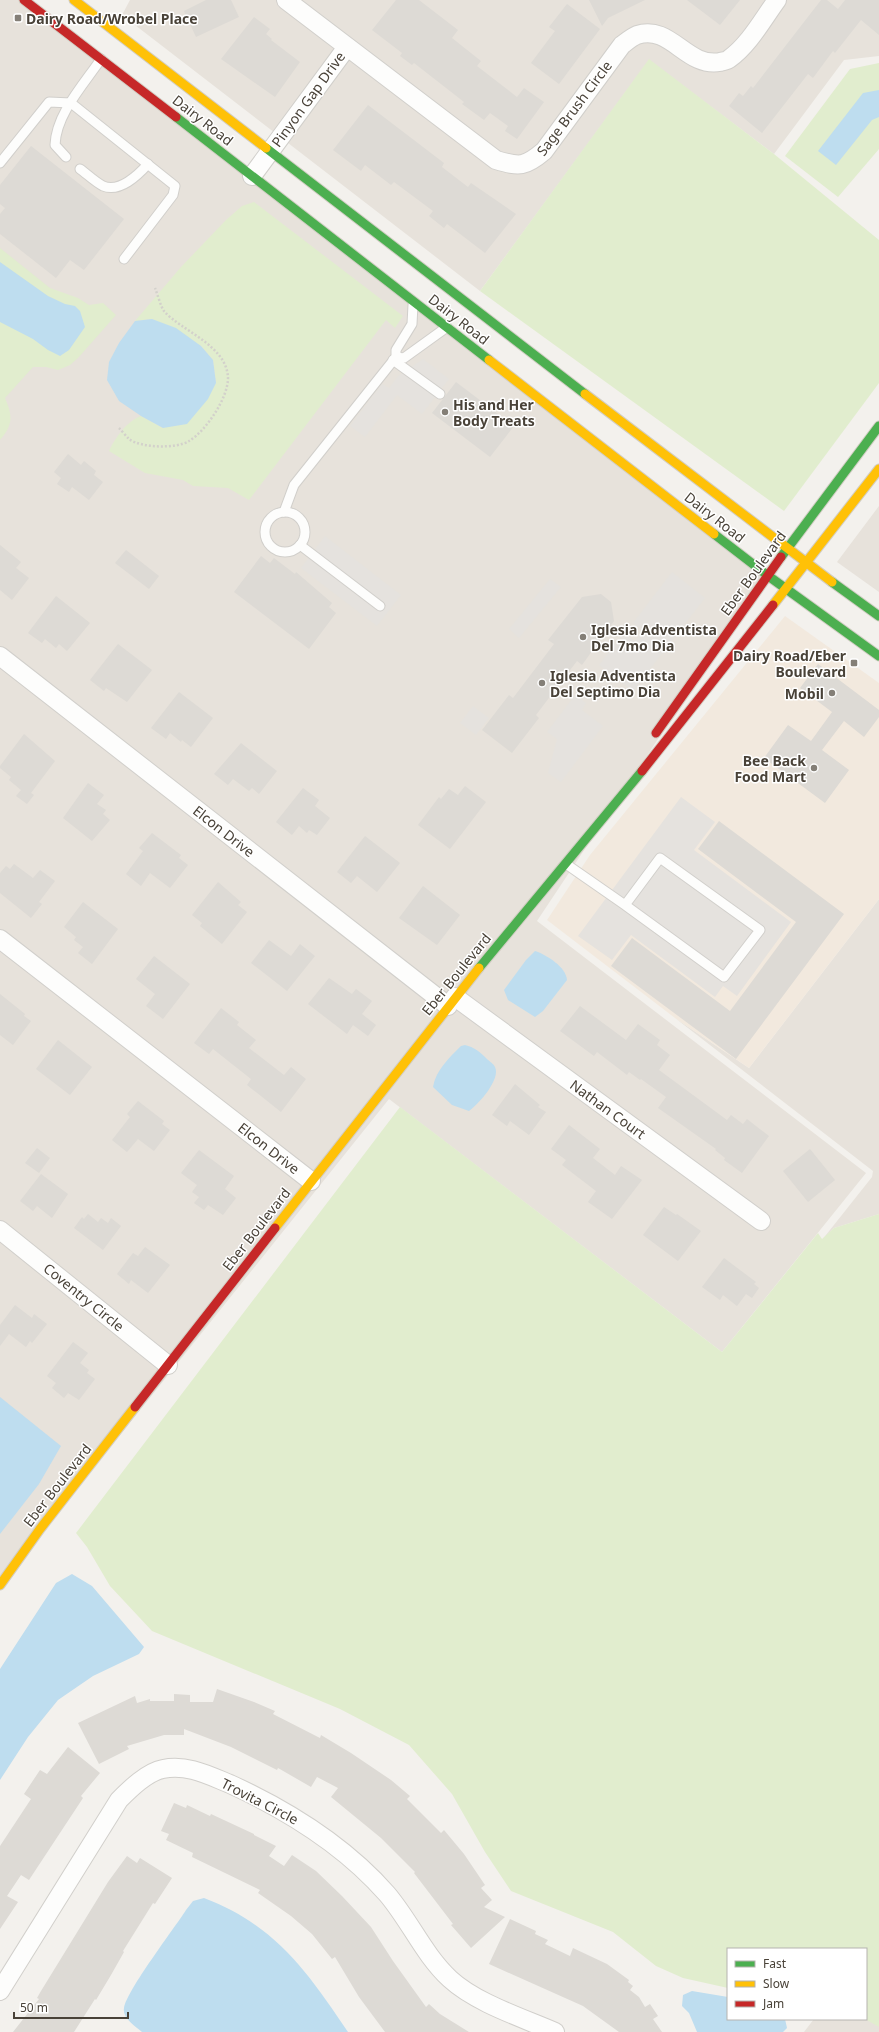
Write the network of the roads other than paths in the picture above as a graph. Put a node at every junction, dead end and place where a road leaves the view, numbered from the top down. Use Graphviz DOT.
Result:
graph roads {
  1 [pos="24,0"];
  2 [pos="74,0"];
  3 [pos="286,0"];
  4 [pos="777,0"];
  5 [pos="347,47"];
  6 [pos="101,59"];
  7 [pos="71,103"];
  8 [pos="269,152"];
  9 [pos="66,157"];
  10 [pos="0,163"];
  11 [pos="148,164"];
  12 [pos="80,169"];
  13 [pos="252,176"];
  14 [pos="124,259"];
  15 [pos="413,301"];
  16 [pos="447,327"];
  17 [pos="395,359"];
  18 [pos="440,394"];
  19 [pos="879,426"];
  20 [pos="879,469"];
  21 [pos="284,512"];
  22 [pos="300,545"];
  23 [pos="787,549"];
  24 [pos="806,564"];
  25 [pos="767,575"];
  26 [pos="787,588"];
  27 [pos="380,606"];
  28 [pos="879,616"];
  29 [pos="0,656"];
  30 [pos="879,656"];
  31 [pos="648,743"];
  32 [pos="616,787"];
  33 [pos="564,863"];
  34 [pos="539,894"];
  35 [pos="625,905"];
  36 [pos="0,939"];
  37 [pos="451,1001"];
  38 [pos="311,1181"];
  39 [pos="761,1221"];
  40 [pos="0,1230"];
  41 [pos="168,1365"];
  42 [pos="0,1585"];
  43 [pos="0,1990"];
  44 [pos="555,2032"];
  1 -- 6 [label="street, Dairy Road"];
  2 -- 8 [label="street, Dairy Road"];
  3 -- 5 [label="street, Sage Brush Circle"];
  4 -- 5 [label="street, Sage Brush Circle"];
  5 -- 8 [label="street, Pinyon Gap Drive"];
  6 -- 7 [label="lane"];
  6 -- 13 [label="street, Dairy Road"];
  7 -- 9 [label="lane"];
  7 -- 10 [label="lane"];
  7 -- 11 [label="lane"];
  8 -- 13 [label="street, Pinyon Gap Drive"];
  8 -- 23 [label="street, Dairy Road"];
  11 -- 12 [label="lane"];
  11 -- 14 [label="lane"];
  13 -- 15 [label="street, Dairy Road"];
  15 -- 16 [label="street, Dairy Road"];
  15 -- 17 [label="lane"];
  16 -- 17 [label="lane"];
  16 -- 25 [label="street, Dairy Road"];
  17 -- 18 [label="lane"];
  17 -- 21 [label="lane"];
  19 -- 23 [label="street, Eber Boulevard"];
  20 -- 24 [label="street, Eber Boulevard"];
  21 -- 22 [label="lane"];
  21 -- 22 [label="lane"];
  22 -- 27 [label="lane"];
  23 -- 24 [label="street, Dairy Road"];
  23 -- 25 [label="street, Eber Boulevard"];
  24 -- 26 [label="street, Eber Boulevard"];
  24 -- 28 [label="street, Dairy Road"];
  25 -- 26 [label="street, Dairy Road"];
  25 -- 31 [label="street, Eber Boulevard"];
  26 -- 30 [label="street, Dairy Road"];
  26 -- 33 [label="street, Eber Boulevard"];
  29 -- 37 [label="street, Elcon Drive"];
  32 -- 34 [label="street, Eber Boulevard"];
  33 -- 34 [label="street, Eber Boulevard"];
  33 -- 35 [label="lane"];
  34 -- 37 [label="street, Eber Boulevard"];
  35 -- 35 [label="lane"];
  36 -- 38 [label="street, Elcon Drive"];
  37 -- 38 [label="street, Eber Boulevard"];
  37 -- 39 [label="street, Nathan Court"];
  38 -- 41 [label="street, Eber Boulevard"];
  40 -- 41 [label="street, Coventry Circle"];
  41 -- 42 [label="street, Eber Boulevard"];
  43 -- 44 [label="street, Trovita Circle"];
}
